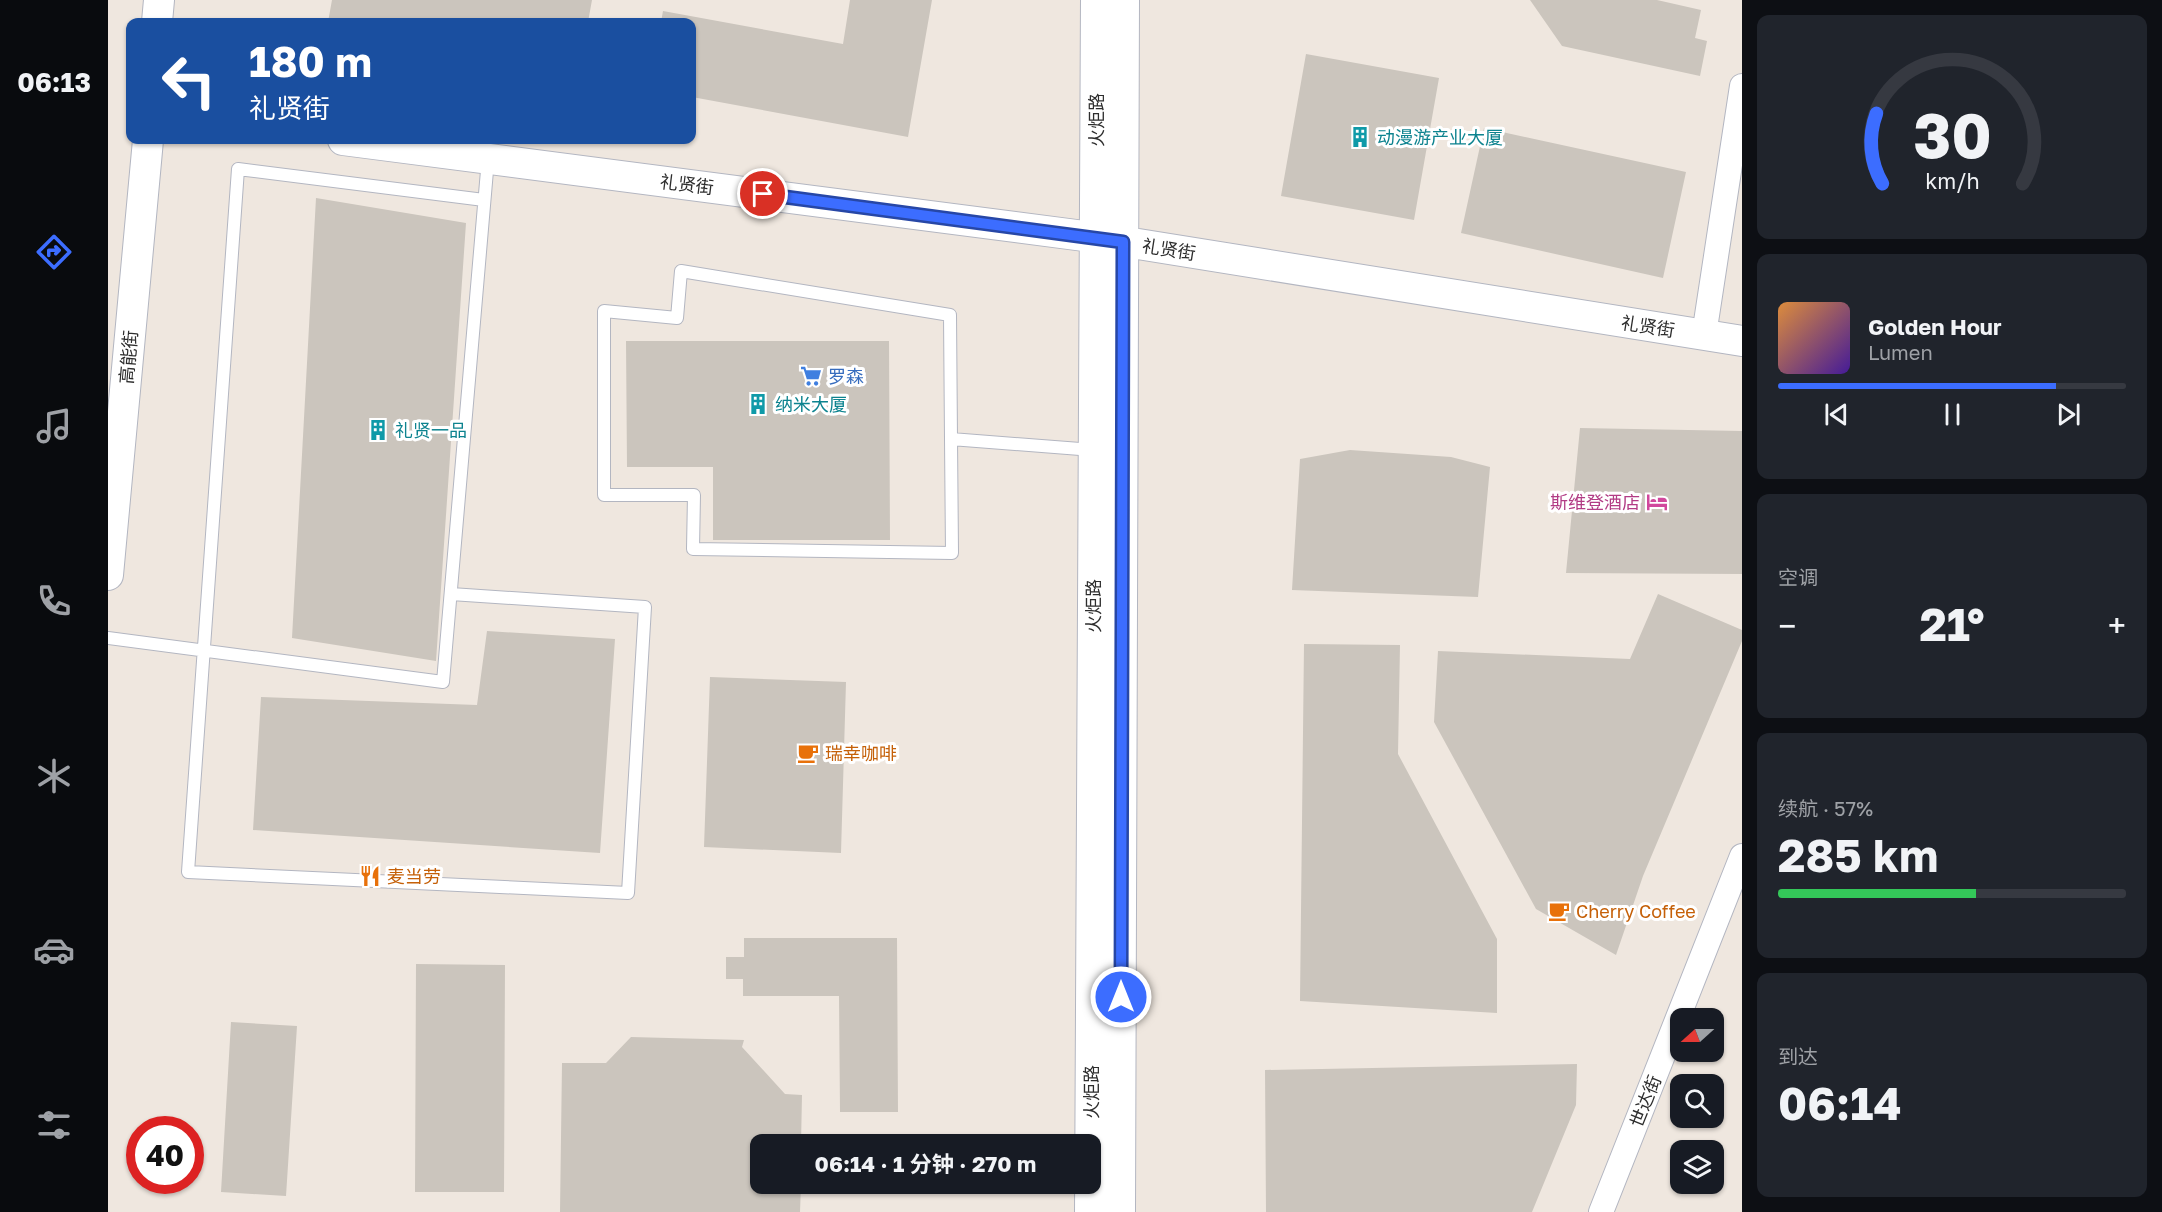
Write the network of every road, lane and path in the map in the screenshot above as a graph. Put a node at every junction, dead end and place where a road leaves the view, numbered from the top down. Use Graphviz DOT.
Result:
graph roads {
  1 [pos="159,0"];
  2 [pos="1096,0"];
  3 [pos="1124,0"];
  4 [pos="157,18"];
  5 [pos="1742,86"];
  6 [pos="148,144"];
  7 [pos="375,144"];
  8 [pos="488,158"];
  9 [pos="484,200"];
  10 [pos="1109,240"];
  11 [pos="1704,335"];
  12 [pos="1742,341"];
  13 [pos="951,439"];
  14 [pos="1094,450"];
  15 [pos="113,454"];
  16 [pos="108,575"];
  17 [pos="451,594"];
  18 [pos="108,638"];
  19 [pos="202,651"];
  20 [pos="1742,856"];
  21 [pos="1090,1212"];
  22 [pos="1120,1212"];
  23 [pos="1601,1212"];
  1 -- 4 [label="street"];
  2 -- 10 [label="street, 火炬路"];
  3 -- 10 [label="street, 火炬路"];
  5 -- 11 [label="street"];
  6 -- 15 [label="street, 高能街"];
  7 -- 8 [label="street, 礼贤街"];
  8 -- 9 [label="lane"];
  8 -- 10 [label="street, 礼贤街"];
  9 -- 17 [label="lane"];
  9 -- 19 [label="lane"];
  10 -- 11 [label="street, 礼贤街"];
  10 -- 14 [label="street, 火炬路"];
  10 -- 22 [label="street, 火炬路"];
  11 -- 12 [label="street, 礼贤街"];
  13 -- 13 [label="lane"];
  13 -- 14 [label="lane"];
  14 -- 21 [label="street, 火炬路"];
  15 -- 16 [label="street, 高能街"];
  17 -- 19 [label="lane"];
  17 -- 19 [label="lane"];
  18 -- 19 [label="lane"];
  20 -- 23 [label="street, 世达街"];
}
